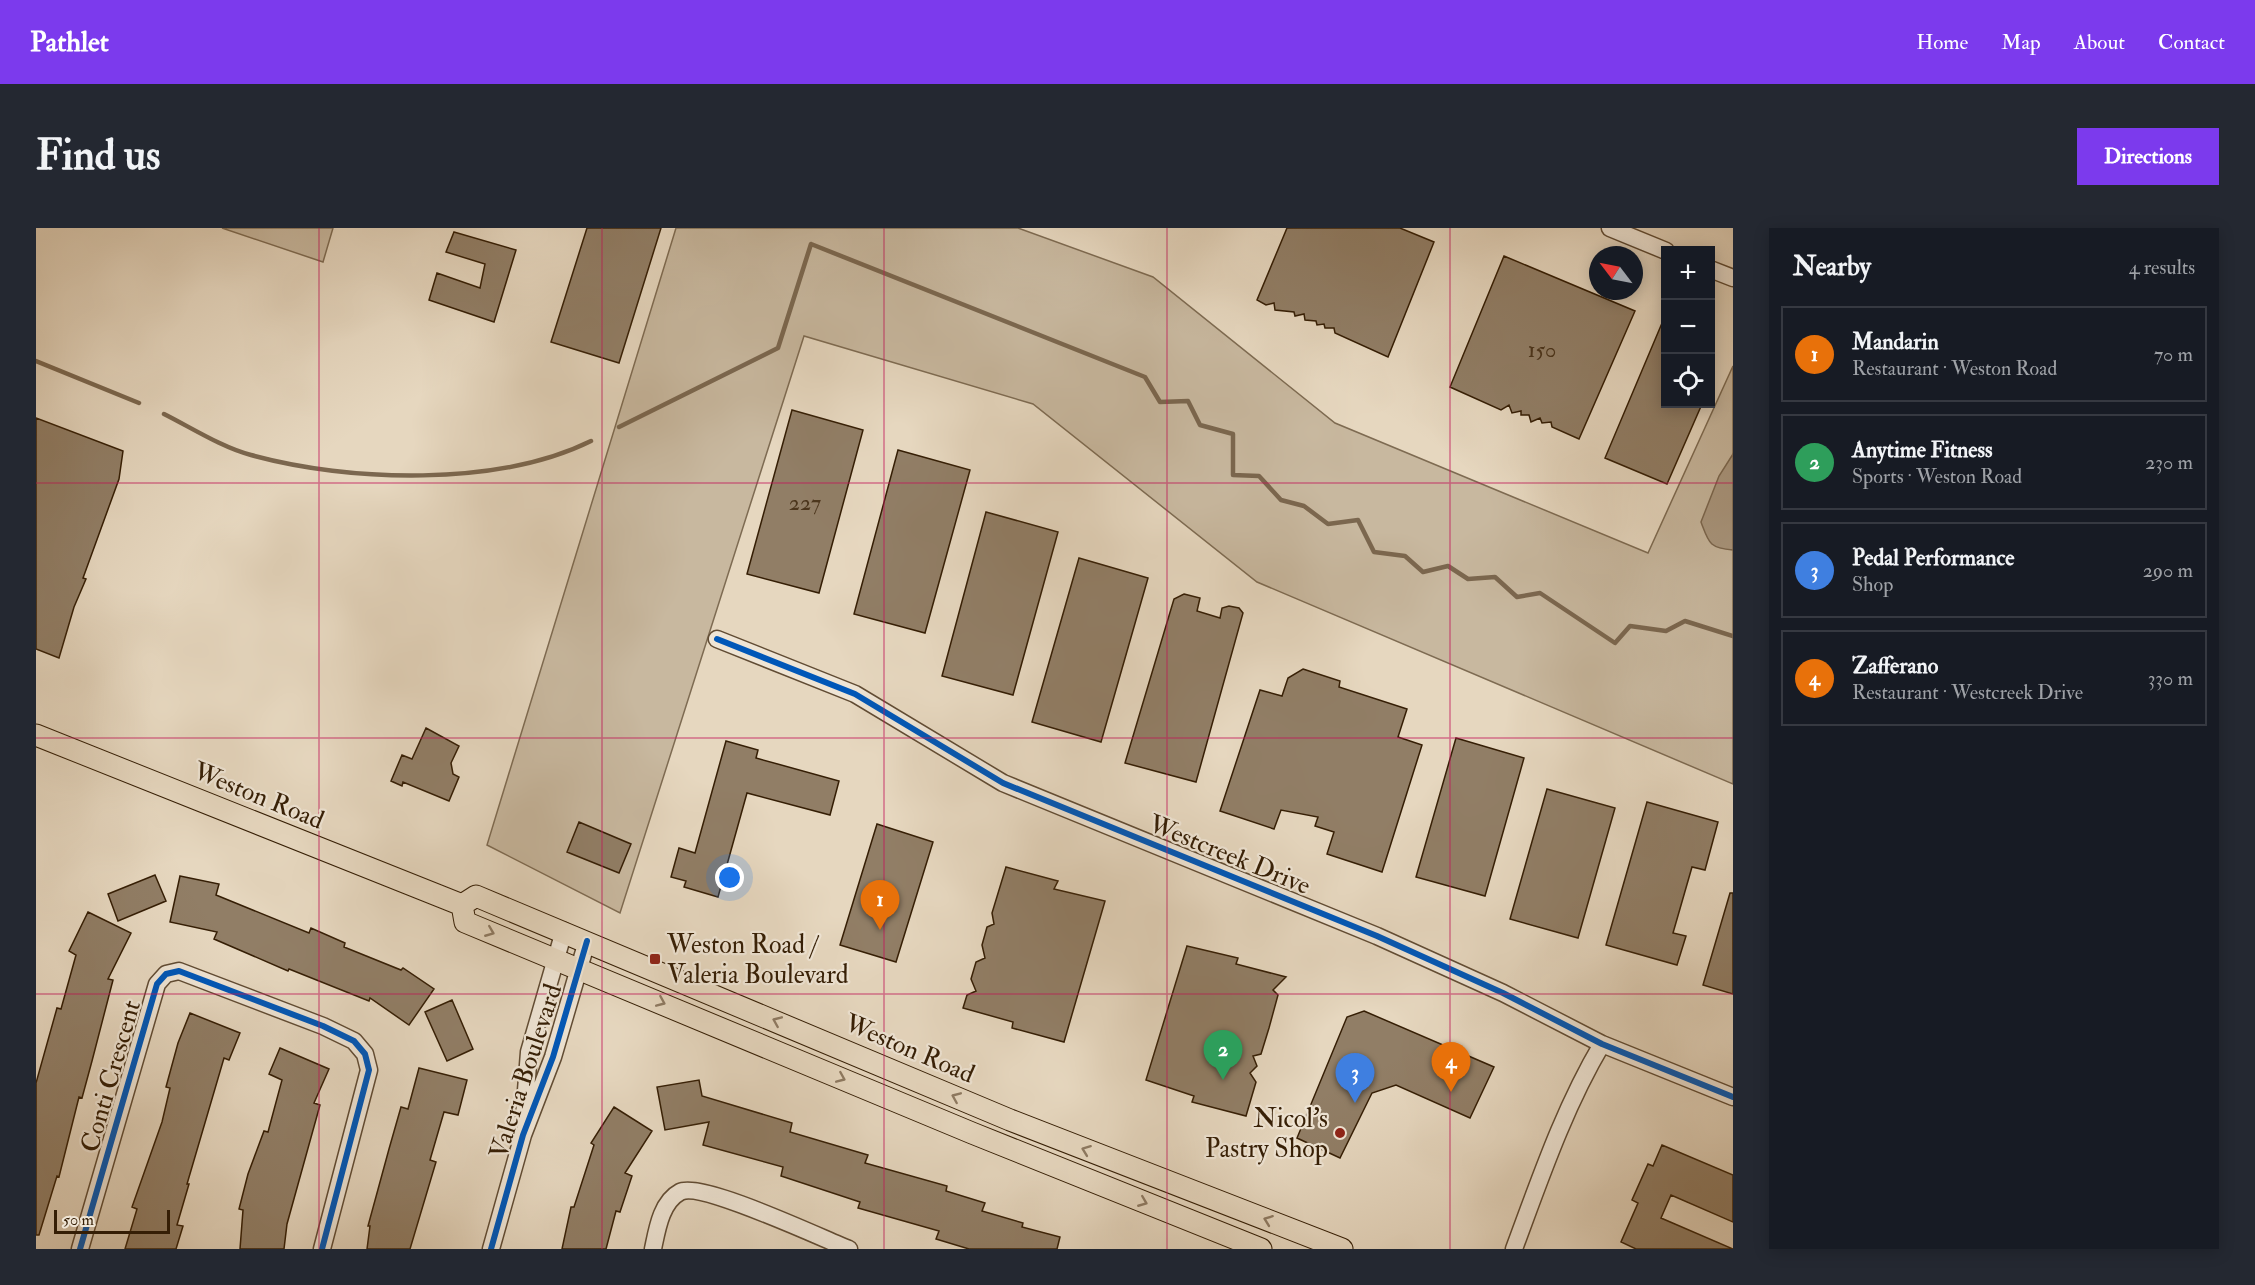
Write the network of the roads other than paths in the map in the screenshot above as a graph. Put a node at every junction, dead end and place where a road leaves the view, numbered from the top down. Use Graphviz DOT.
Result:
graph roads {
  1 [pos="1610,228"];
  2 [pos="1661,249"];
  3 [pos="1715,271"];
  4 [pos="1733,278"];
  5 [pos="717,639"];
  6 [pos="36,735"];
  7 [pos="462,905"];
  8 [pos="564,931"];
  9 [pos="588,941"];
  10 [pos="556,958"];
  11 [pos="579,968"];
  12 [pos="1602,1044"];
  13 [pos="1733,1097"];
  14 [pos="523,1135"];
  15 [pos="80,1249"];
  16 [pos="322,1249"];
  17 [pos="491,1249"];
  18 [pos="652,1249"];
  19 [pos="849,1249"];
  20 [pos="1261,1249"];
  21 [pos="1342,1249"];
  22 [pos="1514,1249"];
  1 -- 2 [label="street"];
  3 -- 4 [label="street"];
  5 -- 12 [label="street, Westcreek Drive"];
  6 -- 7 [label="main road, Weston Road"];
  7 -- 8 [label="main road, Weston Road"];
  7 -- 10 [label="main road, Weston Road, one-way"];
  8 -- 9 [label="main road, Weston Road"];
  8 -- 10 [label="street, Valeria Boulevard"];
  9 -- 11 [label="street, Valeria Boulevard"];
  21 -- 9 [label="main road, Weston Road, one-way"];
  10 -- 11 [label="main road, Weston Road"];
  10 -- 14 [label="street, Valeria Boulevard"];
  11 -- 14 [label="street, Valeria Boulevard"];
  11 -- 20 [label="main road, Weston Road, one-way"];
  12 -- 13 [label="street, Westcreek Drive"];
  12 -- 22 [label="street"];
  14 -- 17 [label="street, Valeria Boulevard"];
  15 -- 16 [label="street, Conti Crescent"];
  18 -- 19 [label="street"];
}
